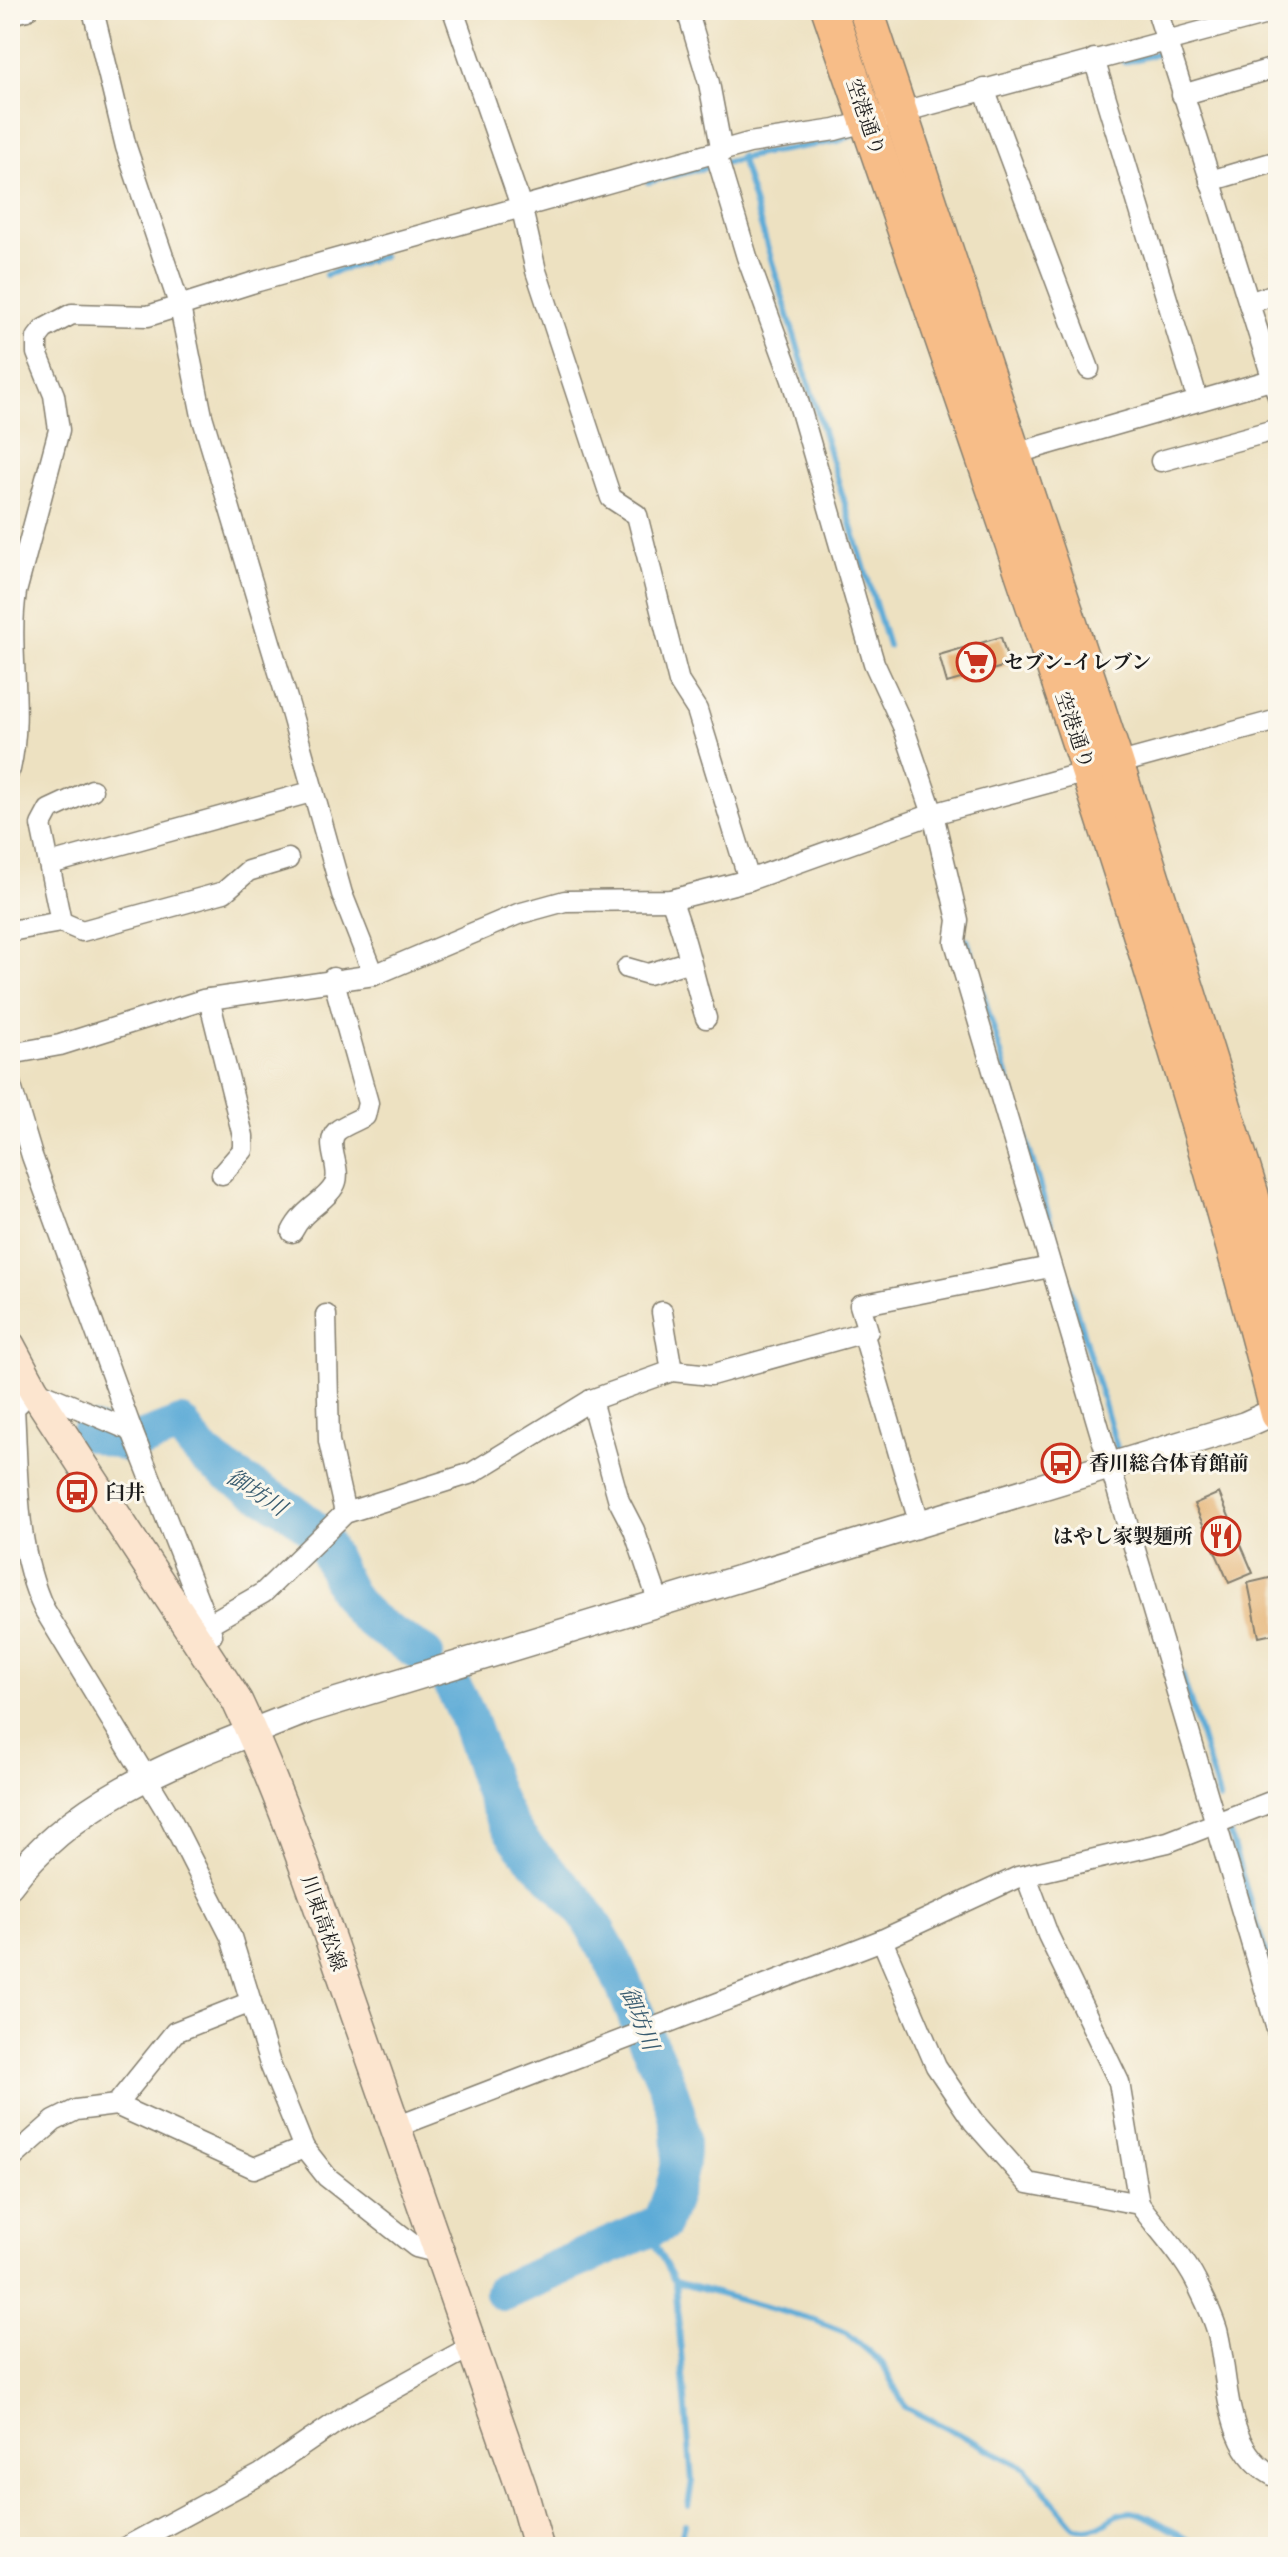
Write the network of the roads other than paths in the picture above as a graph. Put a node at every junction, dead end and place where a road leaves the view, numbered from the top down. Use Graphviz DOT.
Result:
graph roads {
  1 [pos="27,10"];
  2 [pos="93,10"];
  3 [pos="453,10"];
  4 [pos="687,10"];
  5 [pos="829,10"];
  6 [pos="866,10"];
  7 [pos="1157,10"];
  8 [pos="1277,11"];
  9 [pos="10,14"];
  10 [pos="1165,40"];
  11 [pos="1094,59"];
  12 [pos="1278,67"];
  13 [pos="984,89"];
  14 [pos="1182,95"];
  15 [pos="900,110"];
  16 [pos="867,121"];
  17 [pos="719,153"];
  18 [pos="1278,161"];
  19 [pos="1210,181"];
  20 [pos="522,209"];
  21 [pos="1278,293"];
  22 [pos="1249,303"];
  23 [pos="180,307"];
  24 [pos="1089,369"];
  25 [pos="1276,384"];
  26 [pos="1194,388"];
  27 [pos="1278,429"];
  28 [pos="1014,454"];
  29 [pos="1161,461"];
  30 [pos="1278,720"];
  31 [pos="1102,766"];
  32 [pos="10,769"];
  33 [pos="92,790"];
  34 [pos="311,792"];
  35 [pos="933,814"];
  36 [pos="288,859"];
  37 [pos="50,864"];
  38 [pos="749,880"];
  39 [pos="671,900"];
  40 [pos="61,922"];
  41 [pos="10,931"];
  42 [pos="687,962"];
  43 [pos="627,968"];
  44 [pos="374,975"];
  45 [pos="333,978"];
  46 [pos="209,999"];
  47 [pos="706,1018"];
  48 [pos="10,1054"];
  49 [pos="10,1083"];
  50 [pos="222,1174"];
  51 [pos="292,1232"];
  52 [pos="1050,1267"];
  53 [pos="1278,1300"];
  54 [pos="662,1312"];
  55 [pos="326,1315"];
  56 [pos="863,1332"];
  57 [pos="18,1367"];
  58 [pos="672,1371"];
  59 [pos="591,1400"];
  60 [pos="1278,1412"];
  61 [pos="132,1431"];
  62 [pos="1112,1467"];
  63 [pos="345,1513"];
  64 [pos="920,1525"];
  65 [pos="659,1603"];
  66 [pos="207,1625"];
  67 [pos="237,1701"];
  68 [pos="252,1733"];
  69 [pos="145,1778"];
  70 [pos="1278,1799"];
  71 [pos="1215,1824"];
  72 [pos="1026,1876"];
  73 [pos="10,1885"];
  74 [pos="882,1940"];
  75 [pos="251,2002"];
  76 [pos="1278,2033"];
  77 [pos="116,2105"];
  78 [pos="396,2127"];
  79 [pos="304,2148"];
  80 [pos="10,2160"];
  81 [pos="1139,2204"];
  82 [pos="440,2253"];
  83 [pos="472,2346"];
  84 [pos="1278,2478"];
  85 [pos="126,2547"];
  86 [pos="538,2547"];
  1 -- 9 [label="street"];
  2 -- 23 [label="street"];
  3 -- 20 [label="street"];
  4 -- 17 [label="street"];
  5 -- 16 [label="highway, 空港通り"];
  6 -- 15 [label="highway, 空港通り"];
  7 -- 10 [label="street"];
  8 -- 10 [label="street"];
  10 -- 11 [label="street"];
  10 -- 14 [label="street"];
  11 -- 13 [label="street"];
  11 -- 26 [label="street"];
  12 -- 14 [label="street"];
  13 -- 15 [label="street"];
  13 -- 24 [label="street"];
  14 -- 19 [label="street"];
  15 -- 16 [label="street"];
  15 -- 28 [label="highway, 空港通り"];
  16 -- 17 [label="street"];
  16 -- 31 [label="highway, 空港通り"];
  17 -- 20 [label="street"];
  17 -- 35 [label="street"];
  18 -- 19 [label="street"];
  19 -- 22 [label="street"];
  20 -- 23 [label="street"];
  20 -- 38 [label="street"];
  21 -- 22 [label="street"];
  22 -- 25 [label="street"];
  23 -- 32 [label="street"];
  23 -- 34 [label="street"];
  25 -- 28 [label="street"];
  27 -- 29 [label="street"];
  28 -- 31 [label="highway, 空港通り"];
  30 -- 31 [label="street"];
  31 -- 35 [label="street"];
  31 -- 53 [label="highway, 空港通り"];
  31 -- 60 [label="highway, 空港通り"];
  33 -- 37 [label="street"];
  34 -- 37 [label="street"];
  34 -- 44 [label="street"];
  35 -- 38 [label="street"];
  35 -- 52 [label="street"];
  36 -- 40 [label="street"];
  37 -- 40 [label="street"];
  38 -- 39 [label="street"];
  39 -- 42 [label="street"];
  39 -- 44 [label="street"];
  40 -- 41 [label="street"];
  42 -- 43 [label="street"];
  42 -- 47 [label="street"];
  44 -- 45 [label="street"];
  45 -- 46 [label="street"];
  45 -- 51 [label="street"];
  46 -- 48 [label="street"];
  46 -- 50 [label="street"];
  49 -- 61 [label="street"];
  52 -- 56 [label="street"];
  52 -- 62 [label="street"];
  54 -- 58 [label="street"];
  55 -- 63 [label="street"];
  56 -- 58 [label="street"];
  56 -- 64 [label="street"];
  57 -- 61 [label="street"];
  57 -- 67 [label="main road, 川東高松線"];
  57 -- 69 [label="street"];
  58 -- 59 [label="street"];
  59 -- 63 [label="street"];
  59 -- 65 [label="street"];
  60 -- 62 [label="street"];
  61 -- 66 [label="street"];
  62 -- 64 [label="street"];
  62 -- 71 [label="street"];
  63 -- 66 [label="street"];
  64 -- 65 [label="street"];
  65 -- 68 [label="street"];
  66 -- 67 [label="street"];
  67 -- 68 [label="main road, 川東高松線"];
  68 -- 69 [label="street"];
  68 -- 78 [label="main road, 川東高松線"];
  69 -- 73 [label="street"];
  69 -- 75 [label="street"];
  70 -- 71 [label="street"];
  71 -- 72 [label="street"];
  71 -- 76 [label="street"];
  72 -- 74 [label="street"];
  72 -- 81 [label="street"];
  74 -- 78 [label="street"];
  74 -- 81 [label="street"];
  75 -- 77 [label="street"];
  75 -- 79 [label="street"];
  77 -- 79 [label="street"];
  77 -- 80 [label="street"];
  78 -- 82 [label="main road, 川東高松線"];
  79 -- 82 [label="street"];
  81 -- 84 [label="street"];
  82 -- 83 [label="main road, 川東高松線"];
  83 -- 85 [label="street"];
  83 -- 86 [label="main road, 川東高松線"];
}
